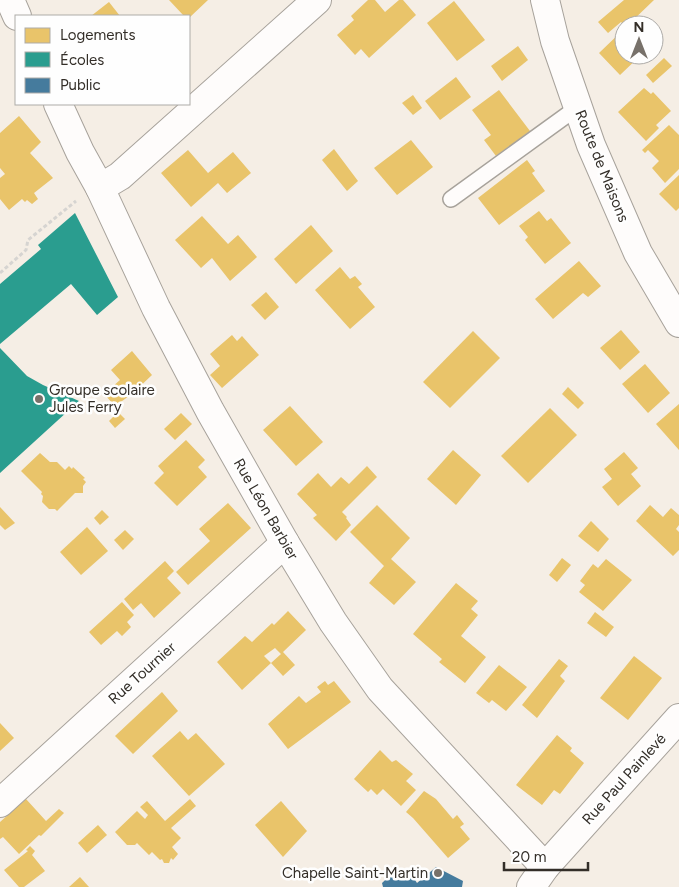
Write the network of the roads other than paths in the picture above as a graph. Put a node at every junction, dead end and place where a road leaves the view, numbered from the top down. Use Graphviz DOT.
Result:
graph roads {
  1 [pos="10,0"];
  2 [pos="317,0"];
  3 [pos="545,0"];
  4 [pos="17,15"];
  5 [pos="58,105"];
  6 [pos="578,108"];
  7 [pos="100,188"];
  8 [pos="452,200"];
  9 [pos="679,323"];
  10 [pos="285,543"];
  11 [pos="679,718"];
  12 [pos="0,803"];
  13 [pos="538,877"];
  1 -- 4 [label="street"];
  2 -- 7 [label="street"];
  3 -- 6 [label="street, Route de Maisons"];
  5 -- 7 [label="street, Rue Léon Barbier"];
  6 -- 8 [label="lane"];
  6 -- 9 [label="street, Route de Maisons"];
  7 -- 10 [label="street, Rue Léon Barbier"];
  10 -- 12 [label="street, Rue Tournier"];
  10 -- 13 [label="street, Rue Léon Barbier"];
  11 -- 13 [label="street, Rue Paul Painlevé"];
}
